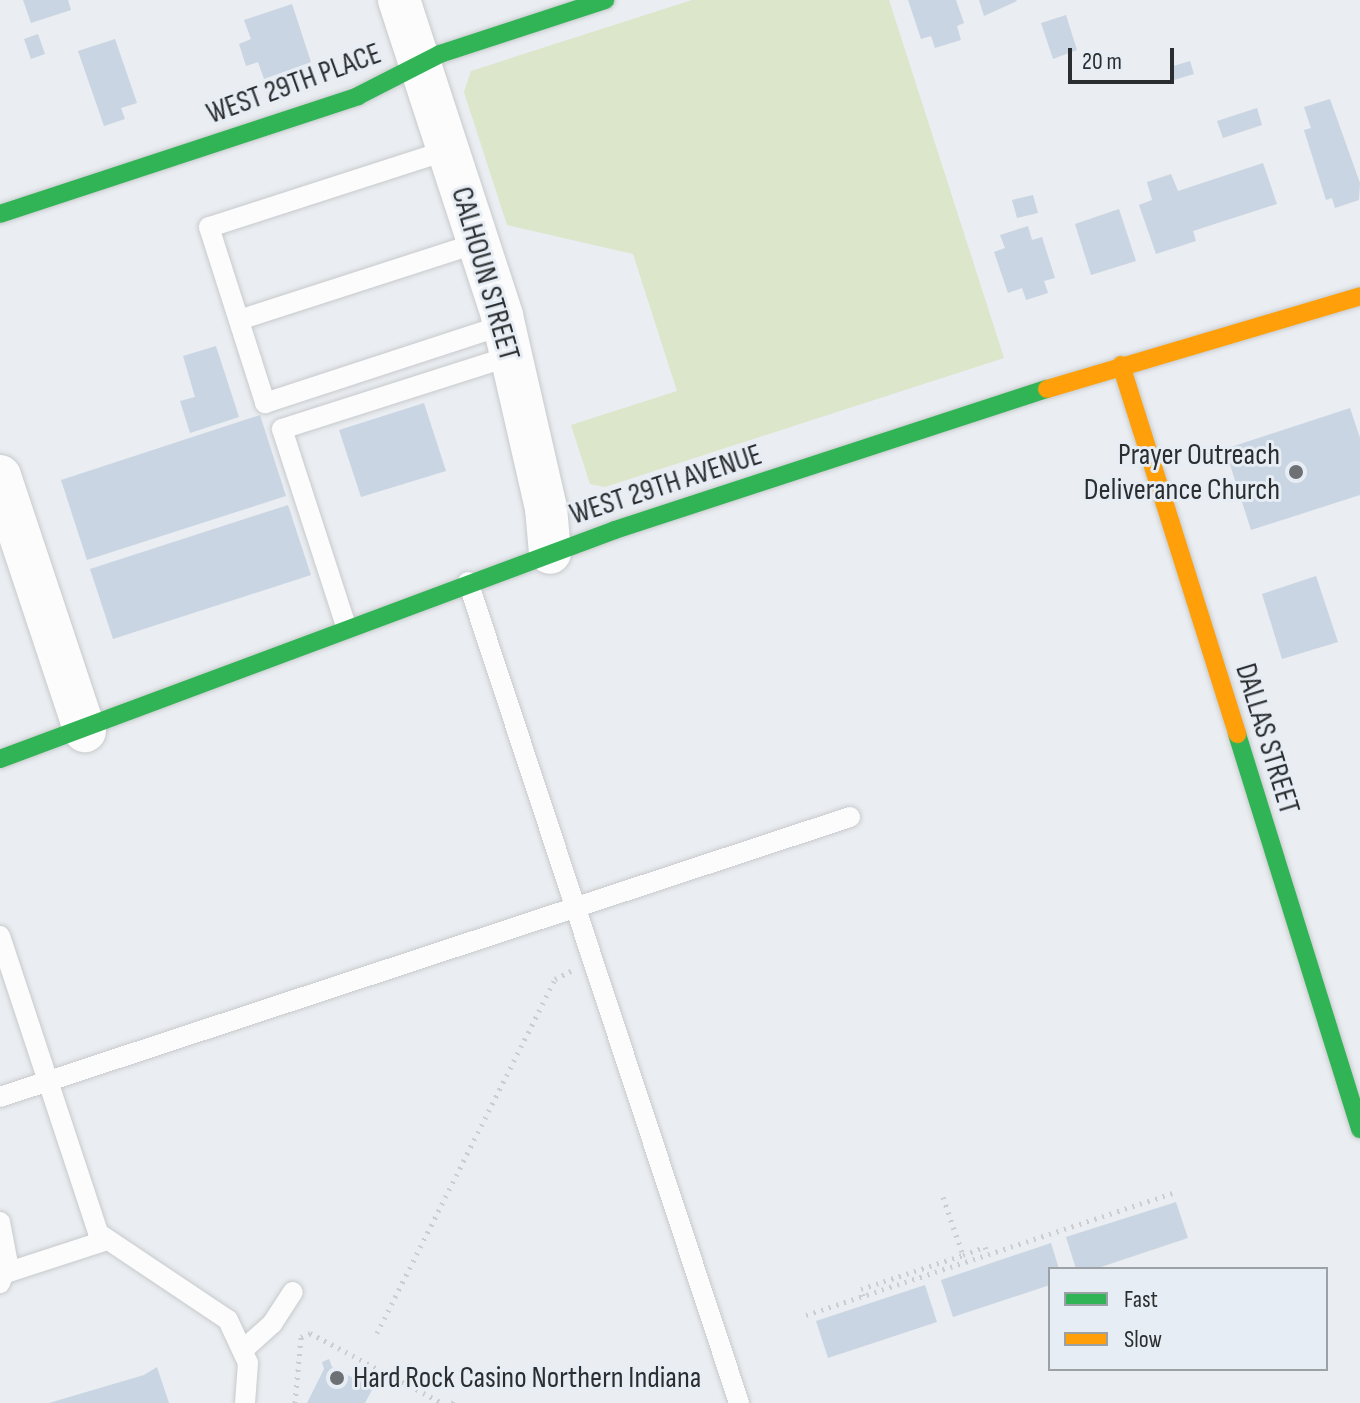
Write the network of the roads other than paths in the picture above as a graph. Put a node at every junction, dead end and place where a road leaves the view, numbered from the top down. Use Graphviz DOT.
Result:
graph roads {
  1 [pos="399,0"];
  2 [pos="605,0"];
  3 [pos="420,65"];
  4 [pos="448,150"];
  5 [pos="0,214"];
  6 [pos="480,242"];
  7 [pos="1360,296"];
  8 [pos="239,320"];
  9 [pos="508,341"];
  10 [pos="1121,365"];
  11 [pos="265,403"];
  12 [pos="282,429"];
  13 [pos="0,476"];
  14 [pos="550,553"];
  15 [pos="468,582"];
  16 [pos="346,626"];
  17 [pos="85,731"];
  18 [pos="0,759"];
  19 [pos="850,817"];
  20 [pos="576,908"];
  21 [pos="0,936"];
  22 [pos="47,1081"];
  23 [pos="0,1097"];
  24 [pos="1360,1129"];
  25 [pos="0,1222"];
  26 [pos="104,1241"];
  27 [pos="3,1278"];
  28 [pos="293,1292"];
  29 [pos="244,1349"];
  30 [pos="245,1403"];
  31 [pos="739,1403"];
  1 -- 3 [label="street, CALHOUN STREET"];
  2 -- 3 [label="street, WEST 29TH PLACE"];
  3 -- 4 [label="street, CALHOUN STREET"];
  3 -- 5 [label="street, WEST 29TH PLACE"];
  4 -- 6 [label="street, CALHOUN STREET"];
  4 -- 8 [label="lane"];
  6 -- 8 [label="lane"];
  6 -- 9 [label="street, CALHOUN STREET"];
  7 -- 10 [label="street, WEST 29TH AVENUE"];
  8 -- 11 [label="lane"];
  9 -- 11 [label="lane"];
  9 -- 12 [label="lane"];
  9 -- 14 [label="street, CALHOUN STREET"];
  10 -- 14 [label="street, WEST 29TH AVENUE"];
  10 -- 24 [label="street, DALLAS STREET"];
  11 -- 12 [label="lane"];
  12 -- 16 [label="lane"];
  13 -- 17 [label="street"];
  14 -- 15 [label="street, WEST 29TH AVENUE"];
  15 -- 16 [label="street, WEST 29TH AVENUE"];
  15 -- 20 [label="lane"];
  16 -- 17 [label="street, WEST 29TH AVENUE"];
  17 -- 18 [label="street, WEST 29TH AVENUE"];
  19 -- 20 [label="lane"];
  20 -- 22 [label="lane"];
  20 -- 31 [label="lane"];
  21 -- 22 [label="lane"];
  22 -- 23 [label="lane"];
  22 -- 26 [label="lane"];
  25 -- 27 [label="lane"];
  26 -- 27 [label="lane"];
  26 -- 29 [label="lane"];
  28 -- 29 [label="lane"];
  29 -- 30 [label="lane"];
}
